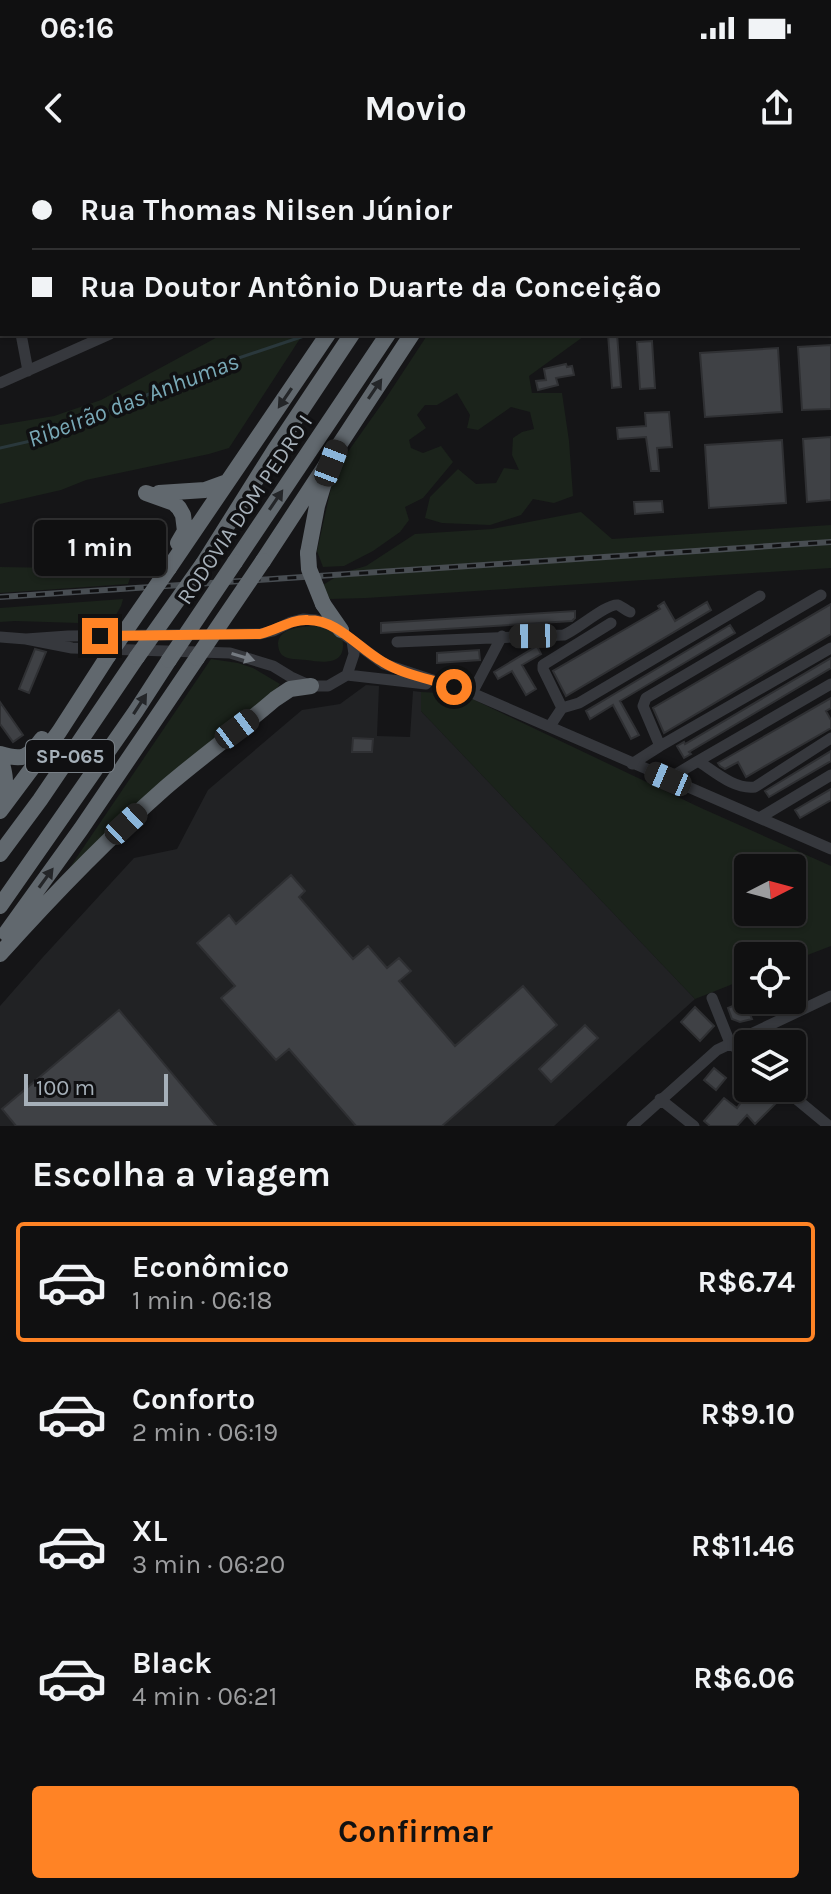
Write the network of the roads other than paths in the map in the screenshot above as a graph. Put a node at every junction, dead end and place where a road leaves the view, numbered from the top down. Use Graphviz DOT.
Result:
graph roads {
  1 [pos="21,336"];
  2 [pos="327,336"];
  3 [pos="351,336"];
  4 [pos="387,336"];
  5 [pos="411,336"];
  6 [pos="87,339"];
  7 [pos="28,371"];
  8 [pos="0,383"];
  9 [pos="338,444"];
  10 [pos="227,482"];
  11 [pos="169,568"];
  12 [pos="821,595"];
  13 [pos="760,596"];
  14 [pos="630,612"];
  15 [pos="611,623"];
  16 [pos="347,636"];
  17 [pos="502,636"];
  18 [pos="0,637"];
  19 [pos="26,639"];
  20 [pos="397,642"];
  21 [pos="831,648"];
  22 [pos="347,675"];
  23 [pos="92,682"];
  24 [pos="831,684"];
  25 [pos="311,686"];
  26 [pos="454,687"];
  27 [pos="472,693"];
  28 [pos="562,708"];
  29 [pos="550,726"];
  30 [pos="831,738"];
  31 [pos="660,746"];
  32 [pos="0,756"];
  33 [pos="698,761"];
  34 [pos="632,764"];
  35 [pos="831,775"];
  36 [pos="668,779"];
  37 [pos="0,799"];
  38 [pos="0,811"];
  39 [pos="761,817"];
  40 [pos="831,849"];
  41 [pos="0,854"];
  42 [pos="0,906"];
  43 [pos="0,940"];
  44 [pos="0,954"];
  45 [pos="831,996"];
  46 [pos="712,998"];
  47 [pos="730,1043"];
  48 [pos="734,1046"];
  49 [pos="660,1099"];
  50 [pos="800,1102"];
  51 [pos="632,1126"];
  52 [pos="694,1126"];
  53 [pos="829,1126"];
  1 -- 7 [label="street"];
  2 -- 10 [label="highway, SP-065, one-way"];
  3 -- 41 [label="highway, RODOVIA DOM PEDRO I / SP-065, bridge"];
  42 -- 4 [label="highway, RODOVIA DOM PEDRO I / SP-065, one-way, bridge"];
  9 -- 5 [label="highway, one-way"];
  6 -- 7 [label="street"];
  7 -- 8 [label="street"];
  9 -- 16 [label="highway, bridge"];
  43 -- 9 [label="highway, SP-065, one-way, bridge"];
  10 -- 11 [label="highway, SP-065"];
  10 -- 11 [label="highway"];
  11 -- 23 [label="highway, SP-065, bridge"];
  12 -- 31 [label="street"];
  13 -- 28 [label="street"];
  14 -- 17 [label="street"];
  15 -- 28 [label="street"];
  16 -- 19 [label="street"];
  16 -- 22 [label="street"];
  16 -- 26 [label="street"];
  17 -- 20 [label="street"];
  17 -- 27 [label="street"];
  18 -- 19 [label="street"];
  19 -- 25 [label="street, one-way"];
  21 -- 31 [label="street"];
  22 -- 25 [label="street"];
  22 -- 26 [label="street"];
  23 -- 32 [label="highway"];
  23 -- 38 [label="highway, SP-065"];
  24 -- 33 [label="street"];
  25 -- 44 [label="highway"];
  26 -- 27 [label="street"];
  27 -- 29 [label="street"];
  28 -- 29 [label="street"];
  29 -- 34 [label="street"];
  30 -- 33 [label="street"];
  31 -- 34 [label="street"];
  32 -- 37 [label="highway"];
  33 -- 36 [label="street"];
  34 -- 36 [label="street"];
  35 -- 39 [label="street"];
  36 -- 39 [label="street"];
  39 -- 40 [label="street"];
  45 -- 47 [label="street"];
  46 -- 47 [label="street"];
  47 -- 48 [label="street"];
  47 -- 49 [label="street"];
  49 -- 51 [label="street"];
  49 -- 52 [label="street"];
  50 -- 53 [label="street"];
}
